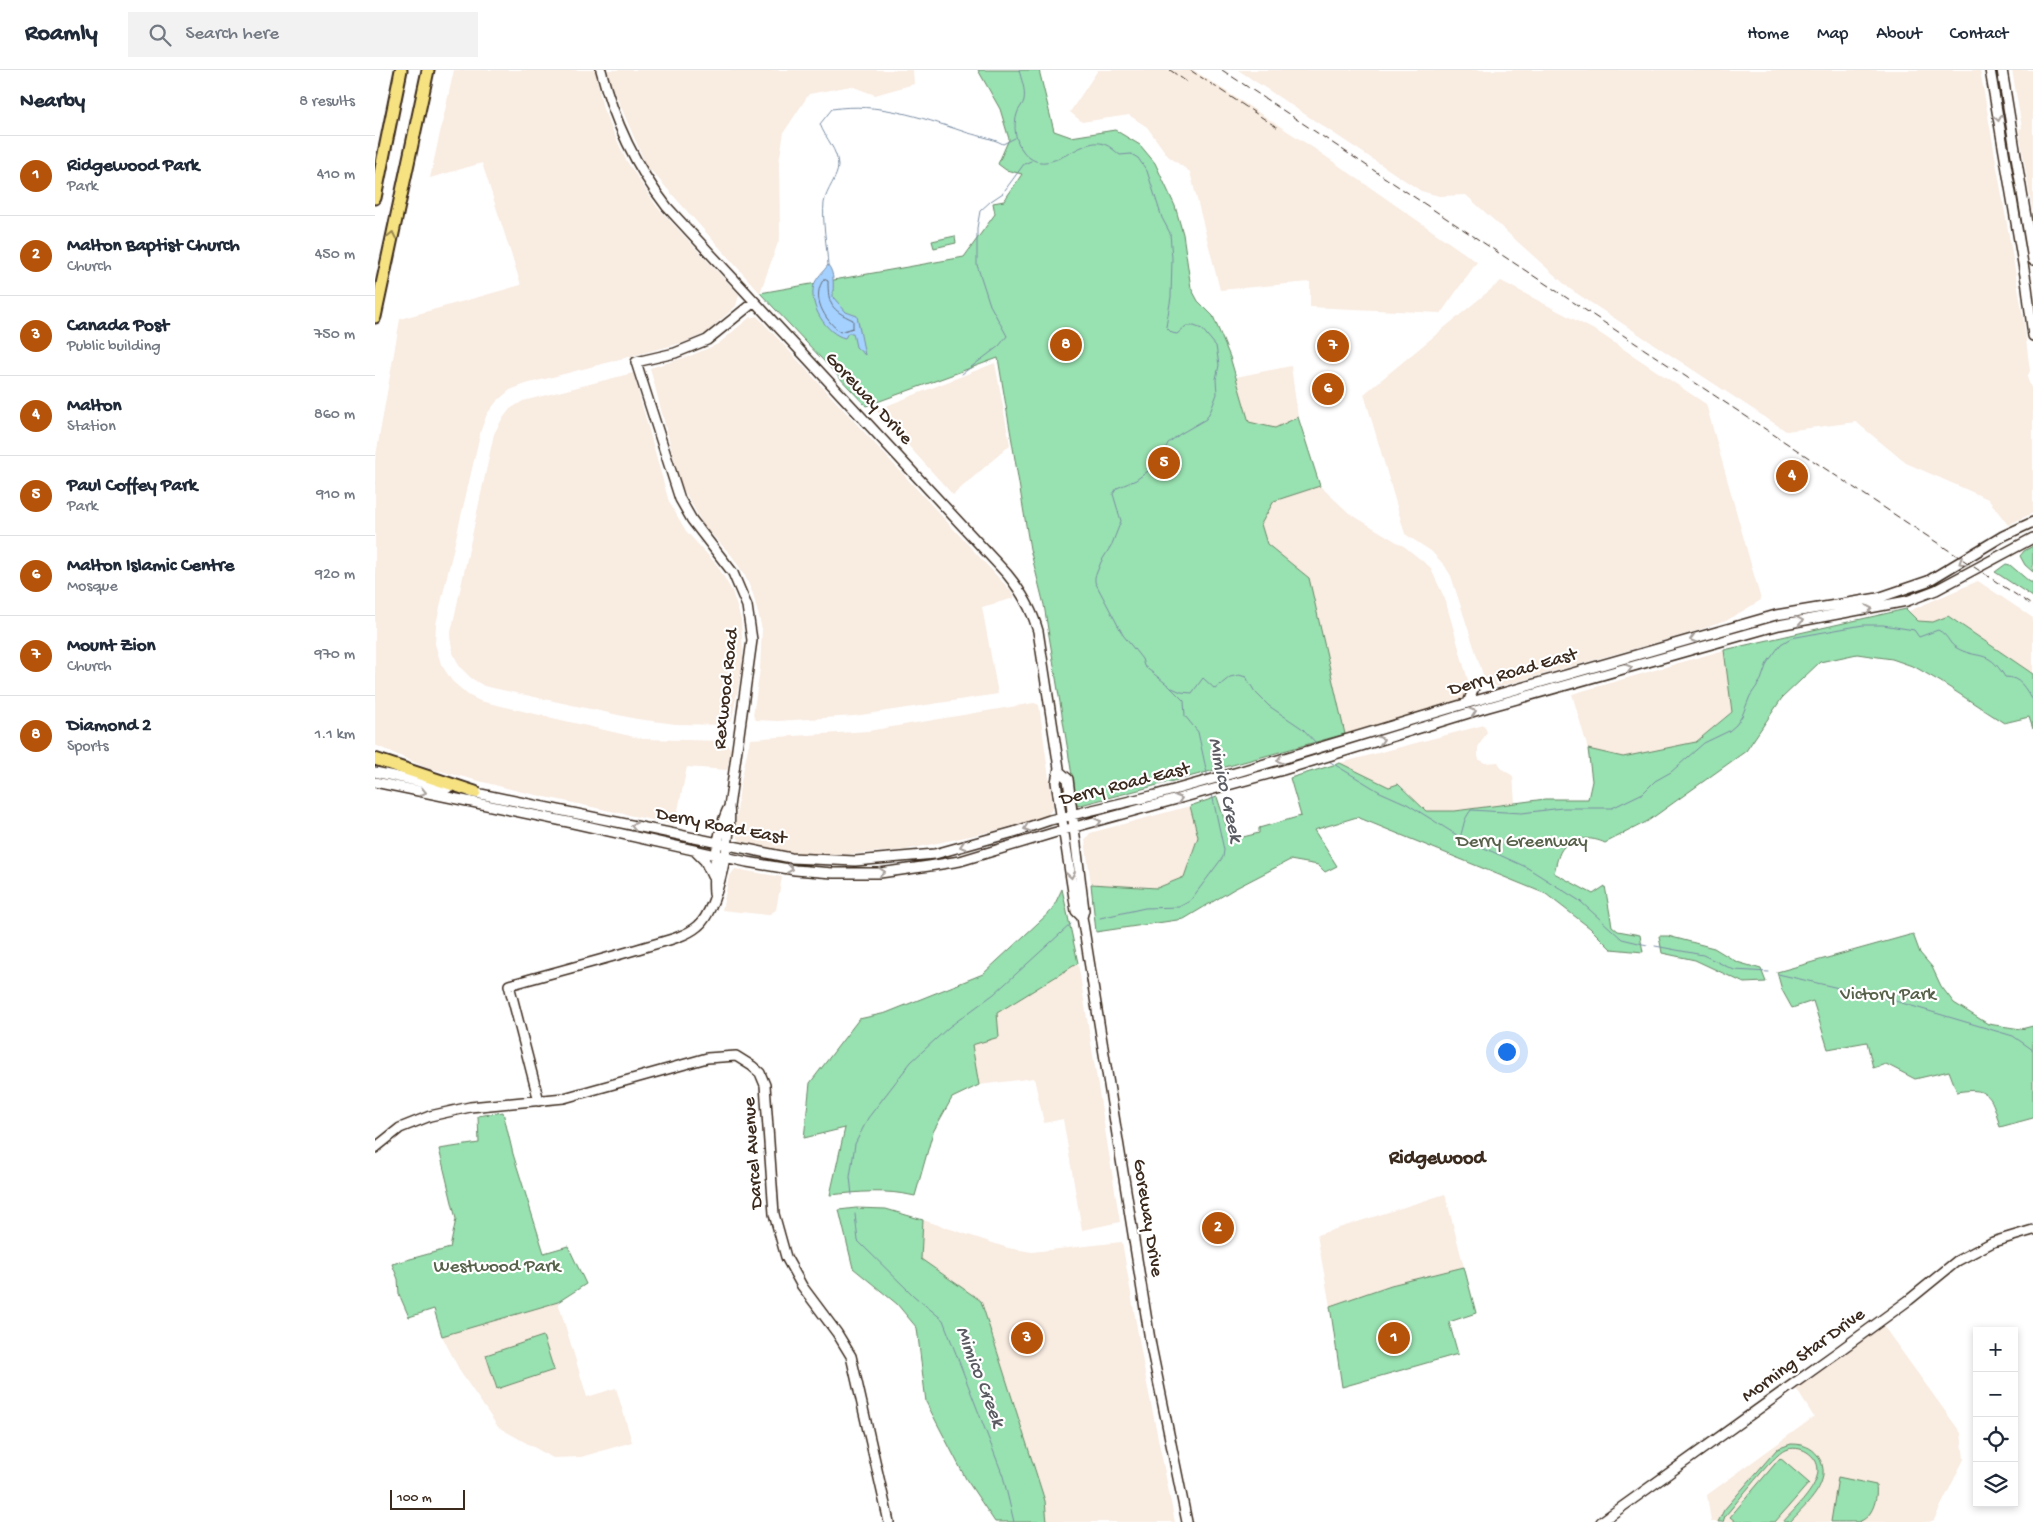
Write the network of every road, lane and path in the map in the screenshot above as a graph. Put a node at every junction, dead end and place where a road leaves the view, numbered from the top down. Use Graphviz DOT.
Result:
graph roads {
  1 [pos="401,70"];
  2 [pos="428,70"];
  3 [pos="601,70"];
  4 [pos="1990,70"];
  5 [pos="2002,70"];
  6 [pos="375,198"];
  7 [pos="2033,260"];
  8 [pos="754,302"];
  9 [pos="375,317"];
  10 [pos="2033,336"];
  11 [pos="2033,522"];
  12 [pos="2033,538"];
  13 [pos="1475,685"];
  14 [pos="1468,702"];
  15 [pos="1303,753"];
  16 [pos="375,759"];
  17 [pos="1306,763"];
  18 [pos="375,772"];
  19 [pos="1060,772"];
  20 [pos="1240,777"];
  21 [pos="375,782"];
  22 [pos="1200,788"];
  23 [pos="475,792"];
  24 [pos="1156,795"];
  25 [pos="1158,806"];
  26 [pos="1073,815"];
  27 [pos="1061,818"];
  28 [pos="726,826"];
  29 [pos="1075,829"];
  30 [pos="1063,831"];
  31 [pos="699,840"];
  32 [pos="723,844"];
  33 [pos="743,849"];
  34 [pos="694,850"];
  35 [pos="721,856"];
  36 [pos="747,862"];
  37 [pos="716,880"];
  38 [pos="1082,917"];
  39 [pos="539,1101"];
  40 [pos="375,1148"];
  41 [pos="2033,1230"];
  42 [pos="889,1522"];
  43 [pos="1187,1522"];
  44 [pos="1601,1522"];
  1 -- 6 [label="highway"];
  9 -- 2 [label="highway, one-way"];
  3 -- 8 [label="main road, Goreway Drive"];
  4 -- 10 [label="main road, one-way"];
  5 -- 7 [label="main road"];
  8 -- 19 [label="main road, Goreway Drive"];
  8 -- 28 [label="main road, Rexwood Road"];
  11 -- 14 [label="main road, Derry Road East, one-way"];
  17 -- 12 [label="main road, Derry Road East, one-way"];
  13 -- 14 [label="main road"];
  14 -- 15 [label="main road, Derry Road East"];
  15 -- 17 [label="main road"];
  15 -- 20 [label="main road, Derry Road East, one-way"];
  16 -- 23 [label="highway"];
  17 -- 20 [label="main road, Derry Road East"];
  18 -- 23 [label="main road, Derry Road East"];
  19 -- 26 [label="main road, Goreway Drive"];
  19 -- 27 [label="main road, Goreway Drive"];
  20 -- 22 [label="main road, Derry Road East"];
  21 -- 34 [label="main road, Derry Road East, one-way"];
  22 -- 24 [label="main road, Derry Road East"];
  25 -- 22 [label="main road, Derry Road East, one-way"];
  31 -- 23 [label="main road, Derry Road East, one-way"];
  24 -- 25 [label="main road"];
  24 -- 26 [label="main road, Derry Road East"];
  29 -- 25 [label="main road, Derry Road East, one-way"];
  26 -- 27 [label="main road, Derry Road East"];
  26 -- 29 [label="main road, Goreway Drive"];
  27 -- 30 [label="main road, Goreway Drive"];
  27 -- 33 [label="main road, Derry Road East, one-way"];
  28 -- 31 [label="main road"];
  28 -- 32 [label="main road, Rexwood Road"];
  28 -- 33 [label="main road"];
  29 -- 30 [label="main road, Derry Road East"];
  29 -- 38 [label="main road, Goreway Drive"];
  36 -- 30 [label="main road, Derry Road East, one-way"];
  30 -- 38 [label="main road, Goreway Drive, one-way"];
  31 -- 32 [label="main road, Derry Road East"];
  32 -- 33 [label="main road, Derry Road East"];
  32 -- 35 [label="main road, Rexwood Road"];
  34 -- 35 [label="main road, Derry Road East"];
  34 -- 37 [label="main road"];
  35 -- 36 [label="main road, Derry Road East"];
  35 -- 37 [label="main road, Rexwood Road"];
  36 -- 37 [label="main road"];
  37 -- 39 [label="main road, Rexwood Road"];
  38 -- 43 [label="main road, Goreway Drive"];
  39 -- 40 [label="main road, Darcel Avenue"];
  39 -- 42 [label="main road, Darcel Avenue"];
  41 -- 44 [label="main road, Morning Star Drive"];
}
